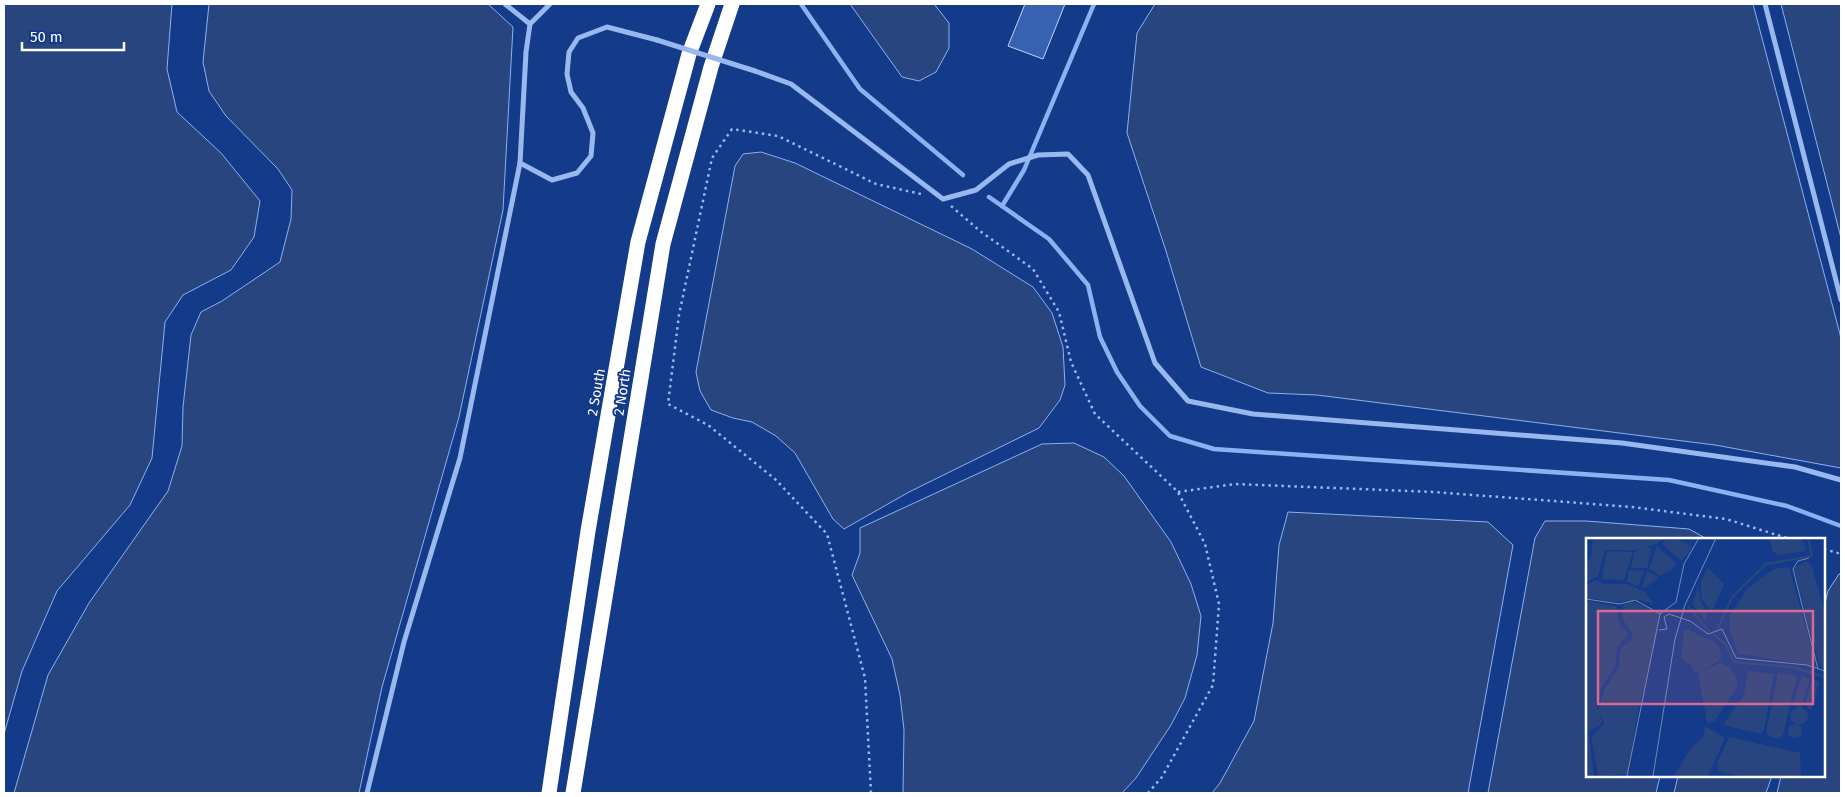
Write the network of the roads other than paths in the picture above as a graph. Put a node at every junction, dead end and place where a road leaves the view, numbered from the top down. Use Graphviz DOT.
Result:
graph roads {
  1 [pos="505,4"];
  2 [pos="550,4"];
  3 [pos="708,4"];
  4 [pos="732,4"];
  5 [pos="1765,4"];
  6 [pos="530,24"];
  7 [pos="520,163"];
  8 [pos="1841,300"];
  9 [pos="1841,480"];
  10 [pos="367,793"];
  11 [pos="549,793"];
  12 [pos="573,793"];
  1 -- 6 [label="street"];
  2 -- 6 [label="street"];
  3 -- 11 [label="highway, 2 South"];
  4 -- 12 [label="highway, 2 North"];
  5 -- 8 [label="street"];
  6 -- 7 [label="street"];
  7 -- 9 [label="street, bridge"];
  7 -- 10 [label="street"];
}
